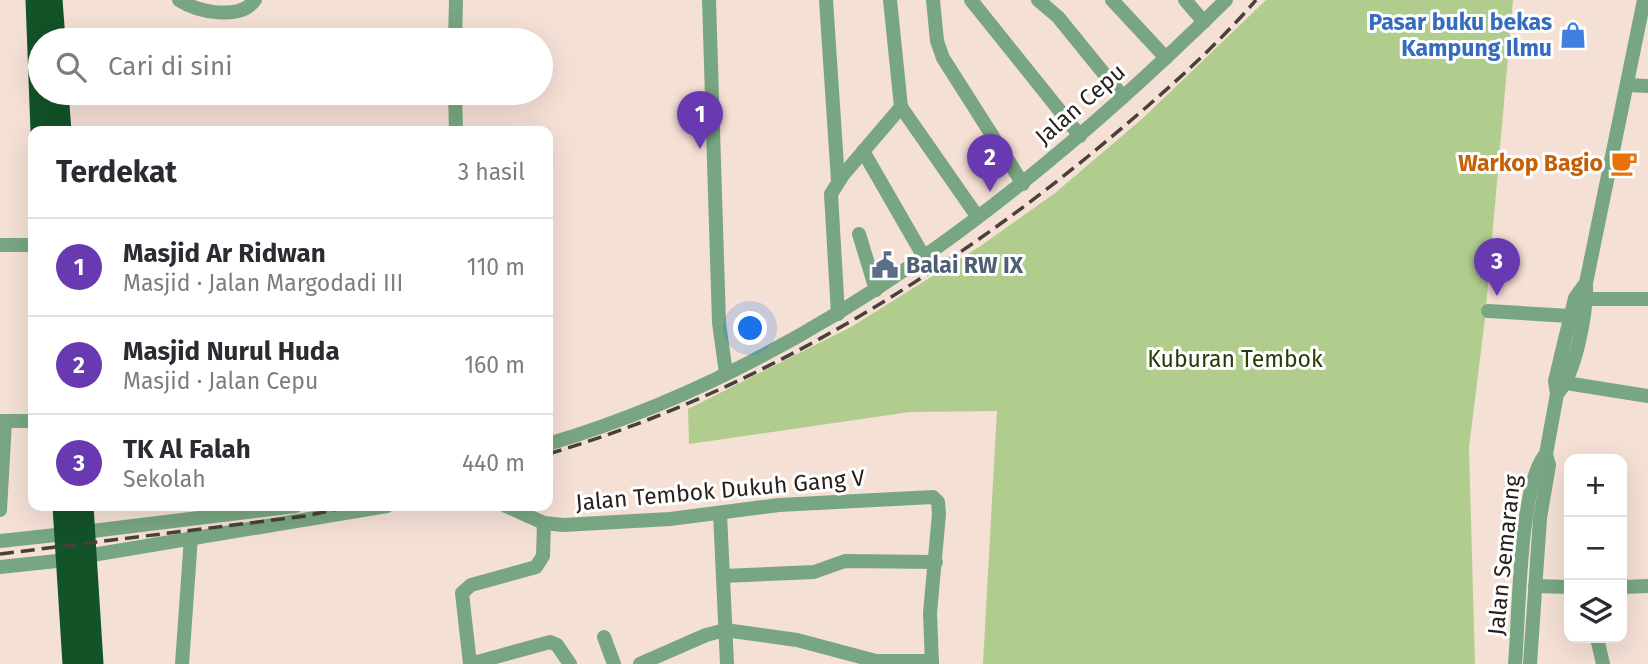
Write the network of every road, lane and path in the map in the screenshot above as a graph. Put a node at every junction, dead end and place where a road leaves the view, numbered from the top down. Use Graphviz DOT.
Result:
graph roads {
  1 [pos="36,0"];
  2 [pos="52,0"];
  3 [pos="179,0"];
  4 [pos="255,0"];
  5 [pos="456,0"];
  6 [pos="709,0"];
  7 [pos="826,0"];
  8 [pos="890,0"];
  9 [pos="933,0"];
  10 [pos="971,0"];
  11 [pos="1038,0"];
  12 [pos="1112,0"];
  13 [pos="1185,0"];
  14 [pos="1226,0"];
  15 [pos="1644,0"];
  16 [pos="1204,22"];
  17 [pos="37,28"];
  18 [pos="54,28"];
  19 [pos="455,28"];
  20 [pos="1166,58"];
  21 [pos="1626,85"];
  22 [pos="1648,86"];
  23 [pos="1123,97"];
  24 [pos="40,105"];
  25 [pos="59,105"];
  26 [pos="455,105"];
  27 [pos="901,107"];
  28 [pos="41,126"];
  29 [pos="61,126"];
  30 [pos="456,126"];
  31 [pos="1080,136"];
  32 [pos="863,151"];
  33 [pos="838,181"];
  34 [pos="1023,184"];
  35 [pos="977,216"];
  36 [pos="859,234"];
  37 [pos="0,245"];
  38 [pos="28,245"];
  39 [pos="924,257"];
  40 [pos="876,290"];
  41 [pos="1581,299"];
  42 [pos="1648,299"];
  43 [pos="1489,311"];
  44 [pos="838,314"];
  45 [pos="1570,316"];
  46 [pos="726,373"];
  47 [pos="1560,386"];
  48 [pos="1648,396"];
  49 [pos="3,421"];
  50 [pos="28,421"];
  51 [pos="553,442"];
  52 [pos="1546,454"];
  53 [pos="0,510"];
  54 [pos="65,511"];
  55 [pos="81,511"];
  56 [pos="222,511"];
  57 [pos="355,511"];
  58 [pos="517,511"];
  59 [pos="192,513"];
  60 [pos="720,513"];
  61 [pos="544,523"];
  62 [pos="74,533"];
  63 [pos="191,537"];
  64 [pos="0,541"];
  65 [pos="76,558"];
  66 [pos="936,562"];
  67 [pos="0,567"];
  68 [pos="723,576"];
  69 [pos="1535,586"];
  70 [pos="1648,586"];
  71 [pos="1564,587"];
  72 [pos="1627,587"];
  73 [pos="725,630"];
  74 [pos="604,637"];
  75 [pos="1598,643"];
  76 [pos="932,663"];
  77 [pos="73,664"];
  78 [pos="93,664"];
  79 [pos="182,664"];
  80 [pos="470,664"];
  81 [pos="570,664"];
  82 [pos="614,664"];
  83 [pos="640,664"];
  84 [pos="727,664"];
  85 [pos="1515,664"];
  86 [pos="1530,664"];
  87 [pos="1603,664"];
  1 -- 17 [label="highway"];
  2 -- 18 [label="highway"];
  3 -- 4 [label="street"];
  5 -- 19 [label="street"];
  6 -- 46 [label="street"];
  7 -- 33 [label="street"];
  8 -- 27 [label="street"];
  9 -- 34 [label="street"];
  10 -- 31 [label="street"];
  11 -- 23 [label="street"];
  12 -- 20 [label="street"];
  13 -- 16 [label="street"];
  14 -- 16 [label="street, Jalan Cepu"];
  15 -- 21 [label="street, Jalan Semarang"];
  16 -- 20 [label="street, Jalan Cepu"];
  20 -- 23 [label="street, Jalan Cepu"];
  21 -- 22 [label="street"];
  21 -- 41 [label="street, Jalan Semarang"];
  23 -- 31 [label="street, Jalan Cepu"];
  24 -- 28 [label="highway"];
  25 -- 29 [label="highway"];
  26 -- 30 [label="street"];
  27 -- 32 [label="street"];
  27 -- 35 [label="street"];
  31 -- 34 [label="street, Jalan Cepu"];
  32 -- 33 [label="street"];
  32 -- 39 [label="street"];
  33 -- 44 [label="street"];
  34 -- 35 [label="street, Jalan Cepu"];
  35 -- 39 [label="street, Jalan Cepu"];
  36 -- 40 [label="street"];
  37 -- 38 [label="street"];
  39 -- 40 [label="street, Jalan Cepu"];
  40 -- 44 [label="street, Jalan Cepu"];
  41 -- 42 [label="street"];
  41 -- 45 [label="street, Jalan Semarang"];
  41 -- 47 [label="street, Jalan Semarang"];
  43 -- 45 [label="street"];
  44 -- 46 [label="street, Jalan Cepu"];
  45 -- 47 [label="street, Jalan Semarang"];
  46 -- 51 [label="street, Jalan Cepu"];
  47 -- 48 [label="street"];
  47 -- 52 [label="street, Jalan Semarang"];
  49 -- 50 [label="street"];
  49 -- 53 [label="street"];
  52 -- 69 [label="street, Jalan Semarang"];
  52 -- 85 [label="street, Jalan Semarang"];
  54 -- 62 [label="highway"];
  55 -- 62 [label="highway"];
  56 -- 59 [label="street"];
  57 -- 63 [label="street"];
  58 -- 61 [label="street, Jalan Tembok Dukuh Gang V"];
  59 -- 62 [label="street"];
  60 -- 61 [label="street, Jalan Tembok Dukuh Gang V"];
  60 -- 66 [label="street, Jalan Tembok Dukuh Gang V"];
  60 -- 68 [label="street"];
  61 -- 80 [label="street"];
  62 -- 64 [label="street"];
  62 -- 65 [label="highway"];
  63 -- 65 [label="street"];
  63 -- 79 [label="street"];
  65 -- 67 [label="street"];
  65 -- 77 [label="highway"];
  65 -- 78 [label="highway"];
  66 -- 68 [label="street"];
  66 -- 76 [label="street"];
  68 -- 73 [label="street"];
  69 -- 71 [label="street"];
  69 -- 86 [label="street, Jalan Semarang"];
  70 -- 72 [label="street"];
  73 -- 76 [label="street"];
  73 -- 83 [label="street"];
  73 -- 84 [label="street"];
  74 -- 82 [label="street"];
  75 -- 87 [label="street"];
  80 -- 81 [label="street"];
}
